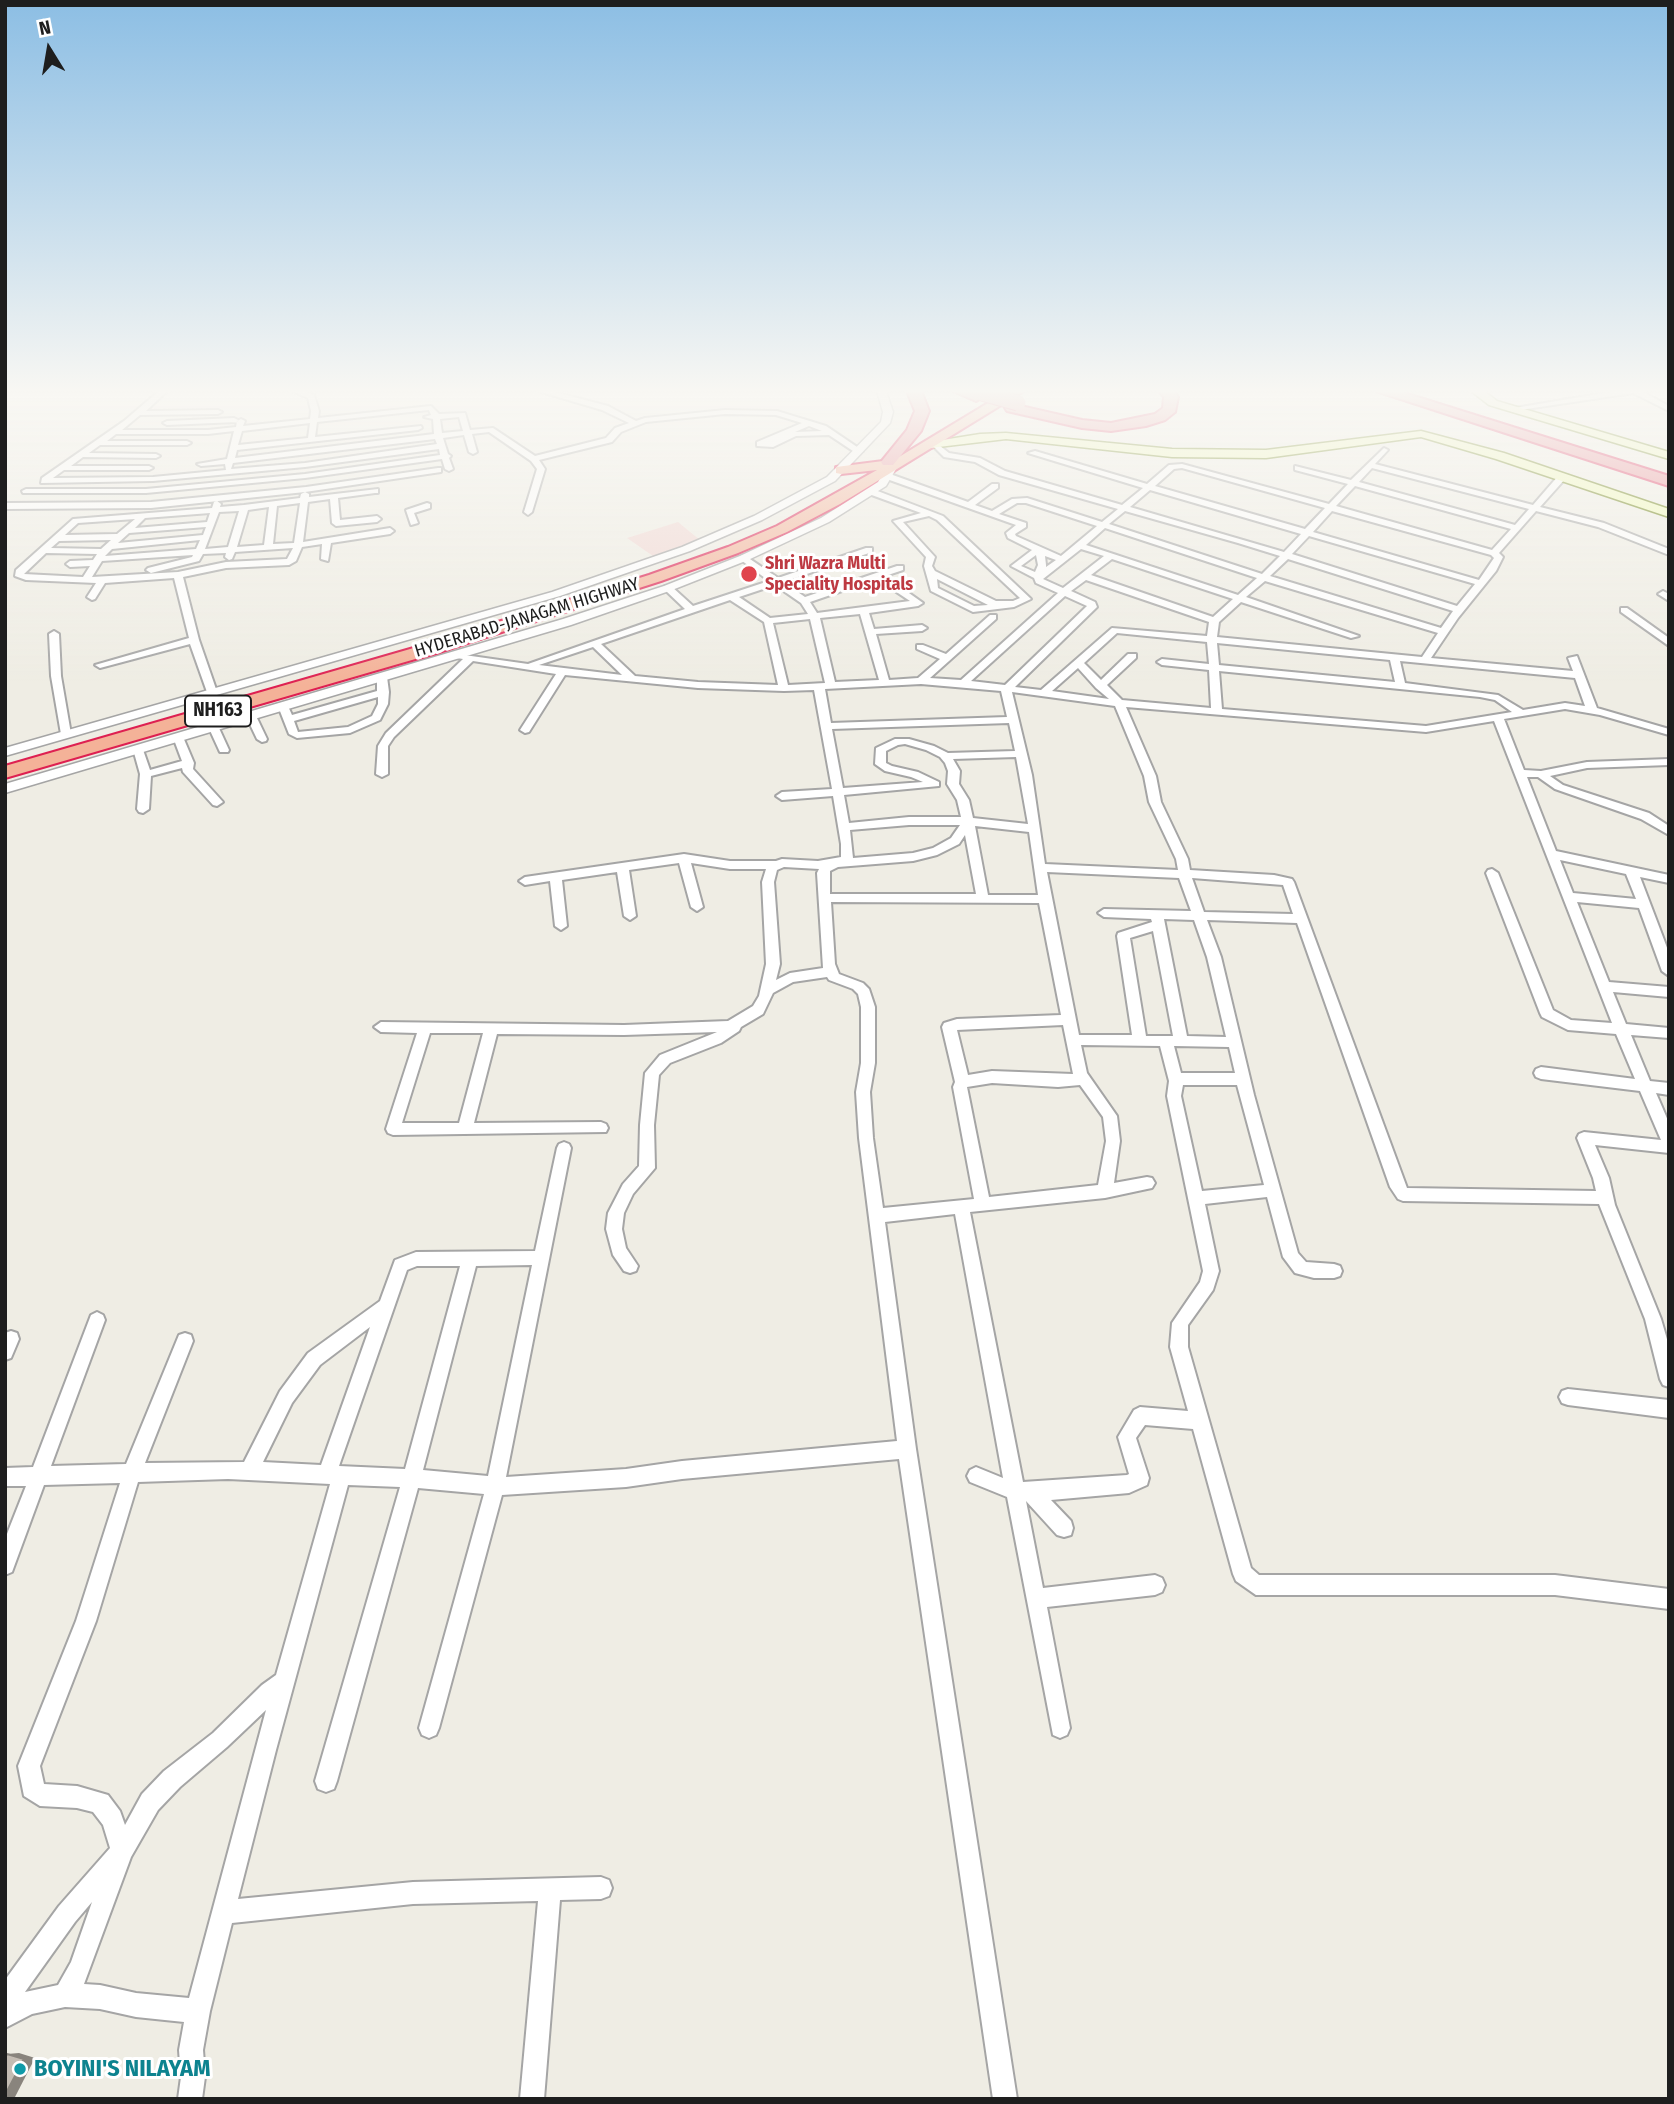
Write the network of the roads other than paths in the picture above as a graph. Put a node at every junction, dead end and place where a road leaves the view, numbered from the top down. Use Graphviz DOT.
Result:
graph roads {
  1 [pos="29,489"];
  2 [pos="165,489"];
  3 [pos="220,489"];
  4 [pos="304,489"];
  5 [pos="306,489"];
  6 [pos="535,489"];
  7 [pos="814,489"];
  8 [pos="845,489"];
  9 [pos="851,489"];
  10 [pos="876,489"];
  11 [pos="935,489"];
  12 [pos="991,489"];
  13 [pos="1034,489"];
  14 [pos="1062,489"];
  15 [pos="1147,489"];
  16 [pos="1161,489"];
  17 [pos="1265,489"];
  18 [pos="1347,489"];
  19 [pos="1375,489"];
  20 [pos="1462,489"];
  21 [pos="1551,489"];
  22 [pos="1598,489"];
  23 [pos="26,491"];
  24 [pos="146,491"];
  25 [pos="375,491"];
  26 [pos="872,492"];
  27 [pos="334,497"];
  28 [pos="1016,497"];
  29 [pos="218,498"];
  30 [pos="304,502"];
  31 [pos="151,505"];
  32 [pos="273,505"];
  33 [pos="971,505"];
  34 [pos="5,506"];
  35 [pos="427,506"];
  36 [pos="1332,508"];
  37 [pos="1534,508"];
  38 [pos="244,509"];
  39 [pos="1125,509"];
  40 [pos="215,511"];
  41 [pos="528,512"];
  42 [pos="930,513"];
  43 [pos="994,513"];
  44 [pos="1669,513"];
  45 [pos="143,517"];
  46 [pos="377,519"];
  47 [pos="414,523"];
  48 [pos="211,524"];
  49 [pos="1104,525"];
  50 [pos="1517,528"];
  51 [pos="390,531"];
  52 [pos="1307,531"];
  53 [pos="125,534"];
  54 [pos="206,537"];
  55 [pos="55,538"];
  56 [pos="341,539"];
  57 [pos="327,541"];
  58 [pos="298,545"];
  59 [pos="1078,545"];
  60 [pos="268,548"];
  61 [pos="233,549"];
  62 [pos="1040,549"];
  63 [pos="42,550"];
  64 [pos="200,550"];
  65 [pos="869,550"];
  66 [pos="342,552"];
  67 [pos="1669,552"];
  68 [pos="1494,553"];
  69 [pos="102,555"];
  70 [pos="1284,555"];
  71 [pos="1110,556"];
  72 [pos="744,558"];
  73 [pos="326,559"];
  74 [pos="1062,559"];
  75 [pos="70,564"];
  76 [pos="226,565"];
  77 [pos="900,568"];
  78 [pos="5,569"];
  79 [pos="21,569"];
  80 [pos="178,575"];
  81 [pos="879,576"];
  82 [pos="1084,576"];
  83 [pos="87,578"];
  84 [pos="1038,578"];
  85 [pos="1265,578"];
  86 [pos="107,579"];
  87 [pos="776,582"];
  88 [pos="1481,583"];
  89 [pos="668,588"];
  90 [pos="1064,592"];
  91 [pos="731,596"];
  92 [pos="92,597"];
  93 [pos="1239,599"];
  94 [pos="804,601"];
  95 [pos="691,610"];
  96 [pos="1459,610"];
  97 [pos="1624,610"];
  98 [pos="864,611"];
  99 [pos="814,615"];
  100 [pos="993,617"];
  101 [pos="768,621"];
  102 [pos="1214,621"];
  103 [pos="922,628"];
  104 [pos="870,632"];
  105 [pos="1444,632"];
  106 [pos="54,634"];
  107 [pos="1354,636"];
  108 [pos="1212,639"];
  109 [pos="194,640"];
  110 [pos="595,643"];
  111 [pos="1669,643"];
  112 [pos="920,647"];
  113 [pos="454,655"];
  114 [pos="1132,656"];
  115 [pos="471,657"];
  116 [pos="948,657"];
  117 [pos="1394,657"];
  118 [pos="1573,658"];
  119 [pos="1425,660"];
  120 [pos="1077,662"];
  121 [pos="1162,662"];
  122 [pos="100,665"];
  123 [pos="531,665"];
  124 [pos="1216,670"];
  125 [pos="563,671"];
  126 [pos="1579,675"];
  127 [pos="382,677"];
  128 [pos="632,679"];
  129 [pos="884,681"];
  130 [pos="921,681"];
  131 [pos="963,683"];
  132 [pos="825,685"];
  133 [pos="1100,686"];
  134 [pos="1401,687"];
  135 [pos="784,688"];
  136 [pos="1006,690"];
  137 [pos="212,692"];
  138 [pos="384,692"];
  139 [pos="1043,694"];
  140 [pos="1119,704"];
  141 [pos="1592,710"];
  142 [pos="1217,712"];
  143 [pos="285,713"];
  144 [pos="1521,713"];
  145 [pos="251,716"];
  146 [pos="1497,716"];
  147 [pos="1013,720"];
  148 [pos="213,726"];
  149 [pos="826,726"];
  150 [pos="525,730"];
  151 [pos="1669,732"];
  152 [pos="66,734"];
  153 [pos="178,737"];
  154 [pos="262,739"];
  155 [pos="138,749"];
  156 [pos="224,750"];
  157 [pos="5,752"];
  158 [pos="1021,754"];
  159 [pos="945,756"];
  160 [pos="1669,762"];
  161 [pos="188,763"];
  162 [pos="5,765"];
  163 [pos="5,772"];
  164 [pos="1520,773"];
  165 [pos="146,774"];
  166 [pos="382,774"];
  167 [pos="1541,774"];
  168 [pos="953,784"];
  169 [pos="935,785"];
  170 [pos="5,789"];
  171 [pos="837,793"];
  172 [pos="782,796"];
  173 [pos="217,802"];
  174 [pos="143,809"];
  175 [pos="968,821"];
  176 [pos="844,827"];
  177 [pos="1034,830"];
  178 [pos="1669,831"];
  179 [pos="1552,854"];
  180 [pos="684,858"];
  181 [pos="842,863"];
  182 [pos="776,865"];
  183 [pos="622,867"];
  184 [pos="1040,869"];
  185 [pos="1492,873"];
  186 [pos="1632,873"];
  187 [pos="1185,874"];
  188 [pos="555,877"];
  189 [pos="1669,878"];
  190 [pos="525,881"];
  191 [pos="1569,897"];
  192 [pos="825,898"];
  193 [pos="1044,899"];
  194 [pos="983,900"];
  195 [pos="1643,904"];
  196 [pos="697,907"];
  197 [pos="1104,913"];
  198 [pos="630,916"];
  199 [pos="1200,918"];
  200 [pos="1302,919"];
  201 [pos="1157,920"];
  202 [pos="561,926"];
  203 [pos="1669,971"];
  204 [pos="830,972"];
  205 [pos="1604,986"];
  206 [pos="767,991"];
  207 [pos="1669,992"];
  208 [pos="1068,1020"];
  209 [pos="742,1021"];
  210 [pos="382,1027"];
  211 [pos="425,1028"];
  212 [pos="491,1029"];
  213 [pos="1621,1029"];
  214 [pos="1669,1033"];
  215 [pos="1074,1040"];
  216 [pos="1140,1041"];
  217 [pos="1174,1041"];
  218 [pos="1235,1042"];
  219 [pos="1542,1073"];
  220 [pos="1084,1079"];
  221 [pos="1243,1079"];
  222 [pos="1176,1081"];
  223 [pos="962,1082"];
  224 [pos="1647,1087"];
  225 [pos="1669,1088"];
  226 [pos="601,1128"];
  227 [pos="465,1129"];
  228 [pos="1669,1141"];
  229 [pos="1669,1147"];
  230 [pos="564,1148"];
  231 [pos="1147,1183"];
  232 [pos="1274,1190"];
  233 [pos="1105,1191"];
  234 [pos="1194,1196"];
  235 [pos="1605,1198"];
  236 [pos="983,1204"];
  237 [pos="961,1206"];
  238 [pos="876,1216"];
  239 [pos="470,1257"];
  240 [pos="542,1258"];
  241 [pos="630,1266"];
  242 [pos="1334,1271"];
  243 [pos="387,1306"];
  244 [pos="97,1320"];
  245 [pos="185,1341"];
  246 [pos="1669,1379"];
  247 [pos="1568,1397"];
  248 [pos="1669,1409"];
  249 [pos="1200,1421"];
  250 [pos="907,1449"];
  251 [pos="249,1471"];
  252 [pos="132,1472"];
  253 [pos="39,1475"];
  254 [pos="334,1476"];
  255 [pos="976,1476"];
  256 [pos="5,1477"];
  257 [pos="412,1478"];
  258 [pos="495,1487"];
  259 [pos="1023,1491"];
  260 [pos="1064,1528"];
  261 [pos="5,1565"];
  262 [pos="1155,1586"];
  263 [pos="1035,1599"];
  264 [pos="1669,1599"];
  265 [pos="285,1681"];
  266 [pos="429,1728"];
  267 [pos="1060,1728"];
  268 [pos="326,1781"];
  269 [pos="122,1851"];
  270 [pos="601,1888"];
  271 [pos="550,1889"];
  272 [pos="223,1912"];
  273 [pos="65,1995"];
  274 [pos="5,2000"];
  275 [pos="198,2011"];
  276 [pos="5,2016"];
  277 [pos="190,2099"];
  278 [pos="532,2099"];
  279 [pos="1005,2099"];
  1 -- 23 [label="street"];
  2 -- 24 [label="street"];
  3 -- 29 [label="street"];
  4 -- 29 [label="street"];
  5 -- 30 [label="street"];
  6 -- 41 [label="street"];
  7 -- 137 [label="street"];
  8 -- 162 [label="highway, HYDERABAD-JANAGAM HIGHWAY / NH163"];
  9 -- 163 [label="highway, HYDERABAD-JANAGAM HIGHWAY / NH163"];
  10 -- 26 [label="street"];
  11 -- 33 [label="street"];
  12 -- 33 [label="street"];
  13 -- 28 [label="street"];
  14 -- 39 [label="street"];
  15 -- 39 [label="street"];
  16 -- 52 [label="street"];
  17 -- 36 [label="street"];
  18 -- 36 [label="street"];
  19 -- 50 [label="street"];
  20 -- 37 [label="street"];
  21 -- 37 [label="street"];
  22 -- 44 [label="main road"];
  23 -- 24 [label="street"];
  23 -- 34 [label="street"];
  25 -- 27 [label="street"];
  26 -- 42 [label="street"];
  26 -- 72 [label="street"];
  27 -- 30 [label="street"];
  27 -- 46 [label="street"];
  28 -- 43 [label="street"];
  28 -- 49 [label="street"];
  29 -- 31 [label="street"];
  29 -- 40 [label="street"];
  30 -- 32 [label="street"];
  30 -- 58 [label="street"];
  31 -- 34 [label="street"];
  31 -- 45 [label="street"];
  32 -- 38 [label="street"];
  32 -- 60 [label="street"];
  33 -- 43 [label="street"];
  35 -- 47 [label="street"];
  36 -- 52 [label="street"];
  36 -- 68 [label="street"];
  37 -- 50 [label="street"];
  37 -- 67 [label="street"];
  38 -- 40 [label="street"];
  38 -- 61 [label="street"];
  39 -- 49 [label="street"];
  39 -- 70 [label="street"];
  40 -- 45 [label="street"];
  40 -- 48 [label="street"];
  42 -- 42 [label="street"];
  43 -- 62 [label="street"];
  45 -- 53 [label="street"];
  45 -- 55 [label="street"];
  48 -- 53 [label="street"];
  48 -- 54 [label="street"];
  49 -- 59 [label="street"];
  49 -- 85 [label="street"];
  50 -- 68 [label="street"];
  51 -- 56 [label="street"];
  52 -- 70 [label="street"];
  52 -- 88 [label="street"];
  53 -- 55 [label="street"];
  53 -- 69 [label="street"];
  54 -- 64 [label="street"];
  54 -- 69 [label="street"];
  55 -- 63 [label="street"];
  56 -- 57 [label="street"];
  56 -- 66 [label="street"];
  57 -- 58 [label="street"];
  57 -- 73 [label="street"];
  58 -- 60 [label="street"];
  58 -- 76 [label="street"];
  59 -- 71 [label="street"];
  59 -- 74 [label="street"];
  60 -- 61 [label="street"];
  61 -- 64 [label="street"];
  61 -- 76 [label="street"];
  62 -- 74 [label="street"];
  62 -- 84 [label="street"];
  62 -- 84 [label="street"];
  63 -- 69 [label="street"];
  63 -- 79 [label="street"];
  64 -- 69 [label="street"];
  64 -- 86 [label="street"];
  65 -- 87 [label="street"];
  68 -- 88 [label="street"];
  69 -- 75 [label="street"];
  69 -- 83 [label="street"];
  70 -- 85 [label="street"];
  70 -- 96 [label="street"];
  71 -- 82 [label="street"];
  71 -- 93 [label="street"];
  72 -- 87 [label="street"];
  72 -- 89 [label="street"];
  74 -- 84 [label="street"];
  76 -- 80 [label="street"];
  77 -- 81 [label="street"];
  78 -- 79 [label="street"];
  79 -- 83 [label="street"];
  80 -- 86 [label="street"];
  80 -- 109 [label="street"];
  81 -- 94 [label="street"];
  81 -- 98 [label="street"];
  82 -- 90 [label="street"];
  82 -- 102 [label="street"];
  83 -- 86 [label="street"];
  84 -- 90 [label="street"];
  85 -- 93 [label="street"];
  85 -- 105 [label="street"];
  86 -- 92 [label="street"];
  87 -- 91 [label="street"];
  87 -- 94 [label="street"];
  88 -- 96 [label="street"];
  89 -- 95 [label="street"];
  89 -- 113 [label="street"];
  90 -- 131 [label="street"];
  90 -- 136 [label="street"];
  91 -- 95 [label="street"];
  91 -- 101 [label="street"];
  93 -- 102 [label="street"];
  93 -- 107 [label="street"];
  94 -- 99 [label="street"];
  95 -- 110 [label="street"];
  96 -- 105 [label="street"];
  97 -- 111 [label="street"];
  98 -- 99 [label="street"];
  98 -- 104 [label="street"];
  99 -- 101 [label="street"];
  99 -- 132 [label="street"];
  100 -- 116 [label="street"];
  101 -- 135 [label="street"];
  102 -- 108 [label="street"];
  103 -- 104 [label="street"];
  104 -- 129 [label="street"];
  105 -- 119 [label="street"];
  106 -- 152 [label="street"];
  108 -- 117 [label="street"];
  108 -- 120 [label="street"];
  108 -- 124 [label="street"];
  109 -- 122 [label="street"];
  109 -- 137 [label="street"];
  110 -- 123 [label="street"];
  110 -- 128 [label="street"];
  112 -- 116 [label="street"];
  113 -- 115 [label="street"];
  113 -- 127 [label="street"];
  114 -- 133 [label="street"];
  115 -- 123 [label="street"];
  115 -- 166 [label="street"];
  116 -- 130 [label="street"];
  117 -- 119 [label="street"];
  117 -- 134 [label="street"];
  118 -- 126 [label="street"];
  119 -- 126 [label="street"];
  120 -- 133 [label="street"];
  120 -- 139 [label="street"];
  121 -- 124 [label="street"];
  123 -- 125 [label="street"];
  124 -- 134 [label="street"];
  124 -- 142 [label="street"];
  125 -- 128 [label="street"];
  125 -- 150 [label="street"];
  126 -- 141 [label="street"];
  127 -- 138 [label="street"];
  127 -- 143 [label="street"];
  128 -- 135 [label="street"];
  129 -- 130 [label="street"];
  129 -- 132 [label="street"];
  130 -- 131 [label="street"];
  131 -- 136 [label="street"];
  132 -- 135 [label="street"];
  132 -- 149 [label="street"];
  133 -- 140 [label="street"];
  134 -- 144 [label="street"];
  136 -- 139 [label="street"];
  136 -- 147 [label="street"];
  137 -- 152 [label="street"];
  138 -- 143 [label="street"];
  138 -- 143 [label="street"];
  139 -- 140 [label="street"];
  140 -- 142 [label="street"];
  140 -- 187 [label="street"];
  141 -- 144 [label="street"];
  141 -- 151 [label="street"];
  142 -- 146 [label="street"];
  143 -- 145 [label="street"];
  144 -- 146 [label="street"];
  145 -- 148 [label="street"];
  145 -- 154 [label="street"];
  146 -- 164 [label="street"];
  147 -- 149 [label="street"];
  147 -- 158 [label="street"];
  148 -- 153 [label="street"];
  148 -- 156 [label="street"];
  149 -- 171 [label="street"];
  152 -- 157 [label="street"];
  153 -- 155 [label="street"];
  153 -- 161 [label="street"];
  155 -- 165 [label="street"];
  155 -- 170 [label="street"];
  158 -- 159 [label="street"];
  158 -- 177 [label="street"];
  159 -- 168 [label="street"];
  159 -- 169 [label="street"];
  160 -- 167 [label="street"];
  161 -- 165 [label="street"];
  161 -- 173 [label="street"];
  164 -- 167 [label="street"];
  164 -- 179 [label="street"];
  165 -- 174 [label="street"];
  167 -- 178 [label="street"];
  168 -- 169 [label="street"];
  168 -- 175 [label="street"];
  169 -- 171 [label="street"];
  171 -- 172 [label="street"];
  171 -- 176 [label="street"];
  175 -- 176 [label="street"];
  175 -- 177 [label="street"];
  175 -- 181 [label="street"];
  175 -- 194 [label="street"];
  176 -- 181 [label="street"];
  177 -- 184 [label="street"];
  179 -- 186 [label="street"];
  179 -- 191 [label="street"];
  180 -- 182 [label="street"];
  180 -- 183 [label="street"];
  180 -- 196 [label="street"];
  181 -- 182 [label="street"];
  181 -- 192 [label="street"];
  182 -- 206 [label="street"];
  183 -- 188 [label="street"];
  183 -- 198 [label="street"];
  184 -- 187 [label="street"];
  184 -- 193 [label="street"];
  185 -- 213 [label="street"];
  186 -- 189 [label="street"];
  186 -- 195 [label="street"];
  187 -- 199 [label="street"];
  187 -- 200 [label="street"];
  188 -- 190 [label="street"];
  188 -- 202 [label="street"];
  191 -- 195 [label="street"];
  191 -- 205 [label="street"];
  192 -- 194 [label="street"];
  192 -- 204 [label="street"];
  193 -- 194 [label="street"];
  193 -- 208 [label="street"];
  195 -- 203 [label="street"];
  197 -- 201 [label="street"];
  199 -- 200 [label="street"];
  199 -- 201 [label="street"];
  199 -- 218 [label="street"];
  200 -- 235 [label="street"];
  201 -- 216 [label="street"];
  201 -- 217 [label="street"];
  204 -- 206 [label="street"];
  204 -- 238 [label="street"];
  205 -- 207 [label="street"];
  205 -- 213 [label="street"];
  206 -- 209 [label="street"];
  208 -- 215 [label="street"];
  208 -- 223 [label="street"];
  209 -- 212 [label="street"];
  209 -- 241 [label="street"];
  210 -- 211 [label="street"];
  211 -- 212 [label="street"];
  211 -- 227 [label="street"];
  212 -- 227 [label="street"];
  213 -- 214 [label="street"];
  213 -- 224 [label="street"];
  215 -- 216 [label="street"];
  215 -- 220 [label="street"];
  216 -- 217 [label="street"];
  217 -- 218 [label="street"];
  217 -- 222 [label="street"];
  218 -- 221 [label="street"];
  219 -- 224 [label="street"];
  220 -- 223 [label="street"];
  220 -- 233 [label="street"];
  221 -- 222 [label="street"];
  221 -- 232 [label="street"];
  222 -- 234 [label="street"];
  223 -- 236 [label="street"];
  224 -- 225 [label="street"];
  224 -- 228 [label="street"];
  226 -- 227 [label="street"];
  229 -- 235 [label="street"];
  230 -- 240 [label="street"];
  231 -- 233 [label="street"];
  232 -- 234 [label="street"];
  232 -- 242 [label="street"];
  233 -- 236 [label="street"];
  234 -- 249 [label="street"];
  235 -- 246 [label="street"];
  236 -- 237 [label="street"];
  237 -- 238 [label="street"];
  237 -- 259 [label="street"];
  238 -- 250 [label="street"];
  239 -- 240 [label="street"];
  239 -- 243 [label="street"];
  239 -- 257 [label="street"];
  240 -- 258 [label="street"];
  243 -- 251 [label="street"];
  243 -- 254 [label="street"];
  244 -- 253 [label="street"];
  245 -- 252 [label="street"];
  247 -- 248 [label="street"];
  249 -- 259 [label="street"];
  249 -- 264 [label="street"];
  250 -- 258 [label="street"];
  250 -- 279 [label="street"];
  251 -- 252 [label="street"];
  251 -- 254 [label="street"];
  252 -- 253 [label="street"];
  252 -- 269 [label="street"];
  253 -- 256 [label="street"];
  253 -- 261 [label="street"];
  254 -- 257 [label="street"];
  254 -- 265 [label="street"];
  255 -- 259 [label="street"];
  257 -- 258 [label="street"];
  257 -- 268 [label="street"];
  258 -- 266 [label="street"];
  259 -- 260 [label="street"];
  259 -- 263 [label="street"];
  262 -- 263 [label="street"];
  263 -- 267 [label="street"];
  265 -- 269 [label="street"];
  265 -- 272 [label="street"];
  269 -- 273 [label="street"];
  269 -- 274 [label="street"];
  270 -- 271 [label="street"];
  271 -- 272 [label="street"];
  271 -- 278 [label="street"];
  272 -- 275 [label="street"];
  273 -- 275 [label="street"];
  273 -- 276 [label="street"];
  275 -- 277 [label="street"];
}
